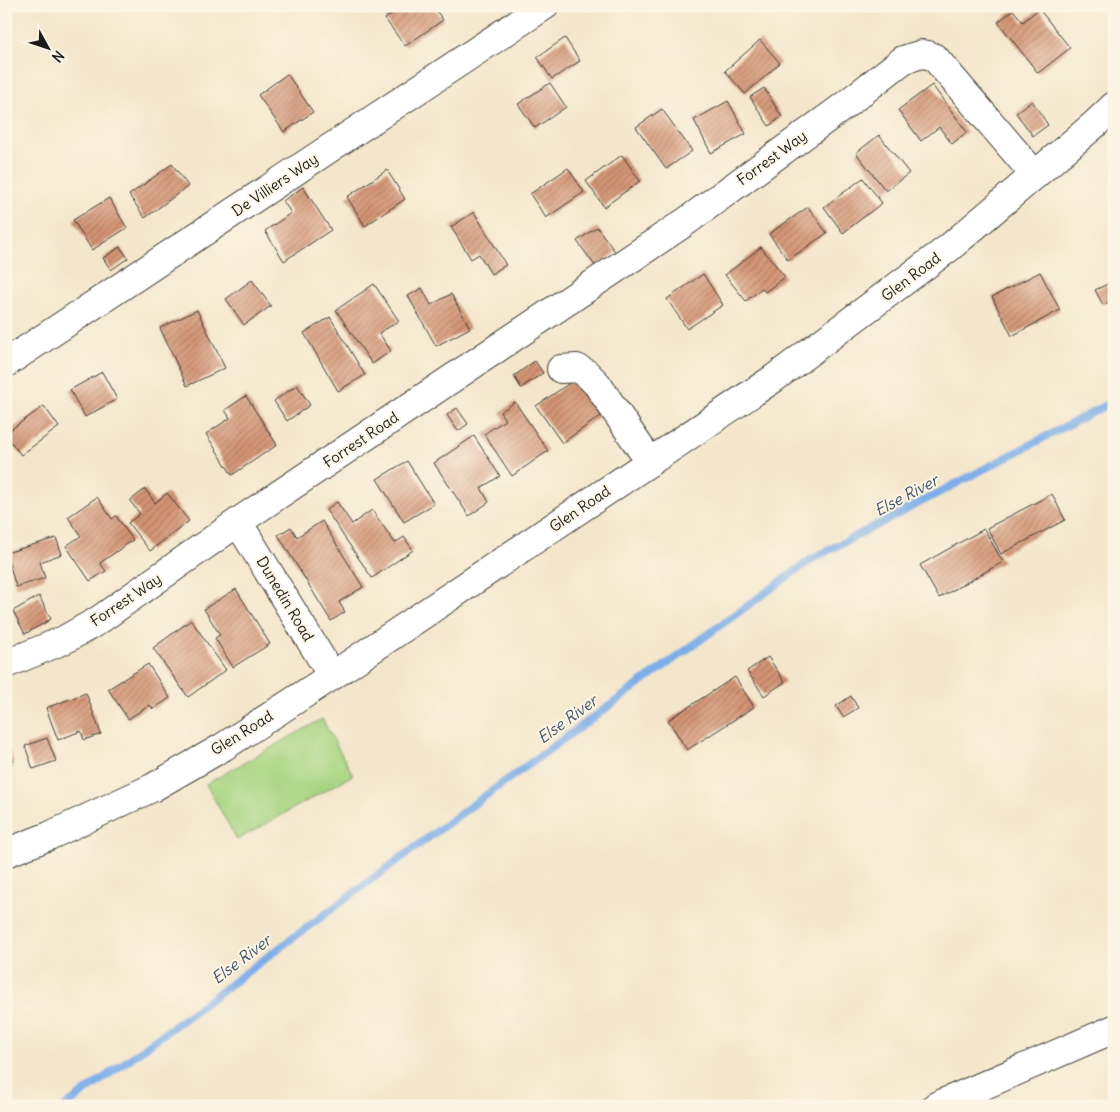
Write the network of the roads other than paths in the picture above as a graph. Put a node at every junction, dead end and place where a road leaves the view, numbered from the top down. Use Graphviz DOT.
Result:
graph roads {
  1 [pos="544,6"];
  2 [pos="1114,106"];
  3 [pos="1035,175"];
  4 [pos="483,358"];
  5 [pos="6,363"];
  6 [pos="561,369"];
  7 [pos="650,462"];
  8 [pos="238,522"];
  9 [pos="6,664"];
  10 [pos="332,676"];
  11 [pos="6,853"];
  12 [pos="1114,1029"];
  13 [pos="936,1106"];
  1 -- 5 [label="street, De Villiers Way"];
  2 -- 3 [label="street, Glen Road"];
  3 -- 4 [label="street, Forrest Way"];
  3 -- 7 [label="street, Glen Road"];
  4 -- 8 [label="street, Forrest Road"];
  6 -- 7 [label="street"];
  7 -- 10 [label="street, Glen Road"];
  8 -- 9 [label="street, Forrest Way"];
  8 -- 10 [label="street, Dunedin Road"];
  10 -- 11 [label="street, Glen Road"];
  12 -- 13 [label="street"];
}
